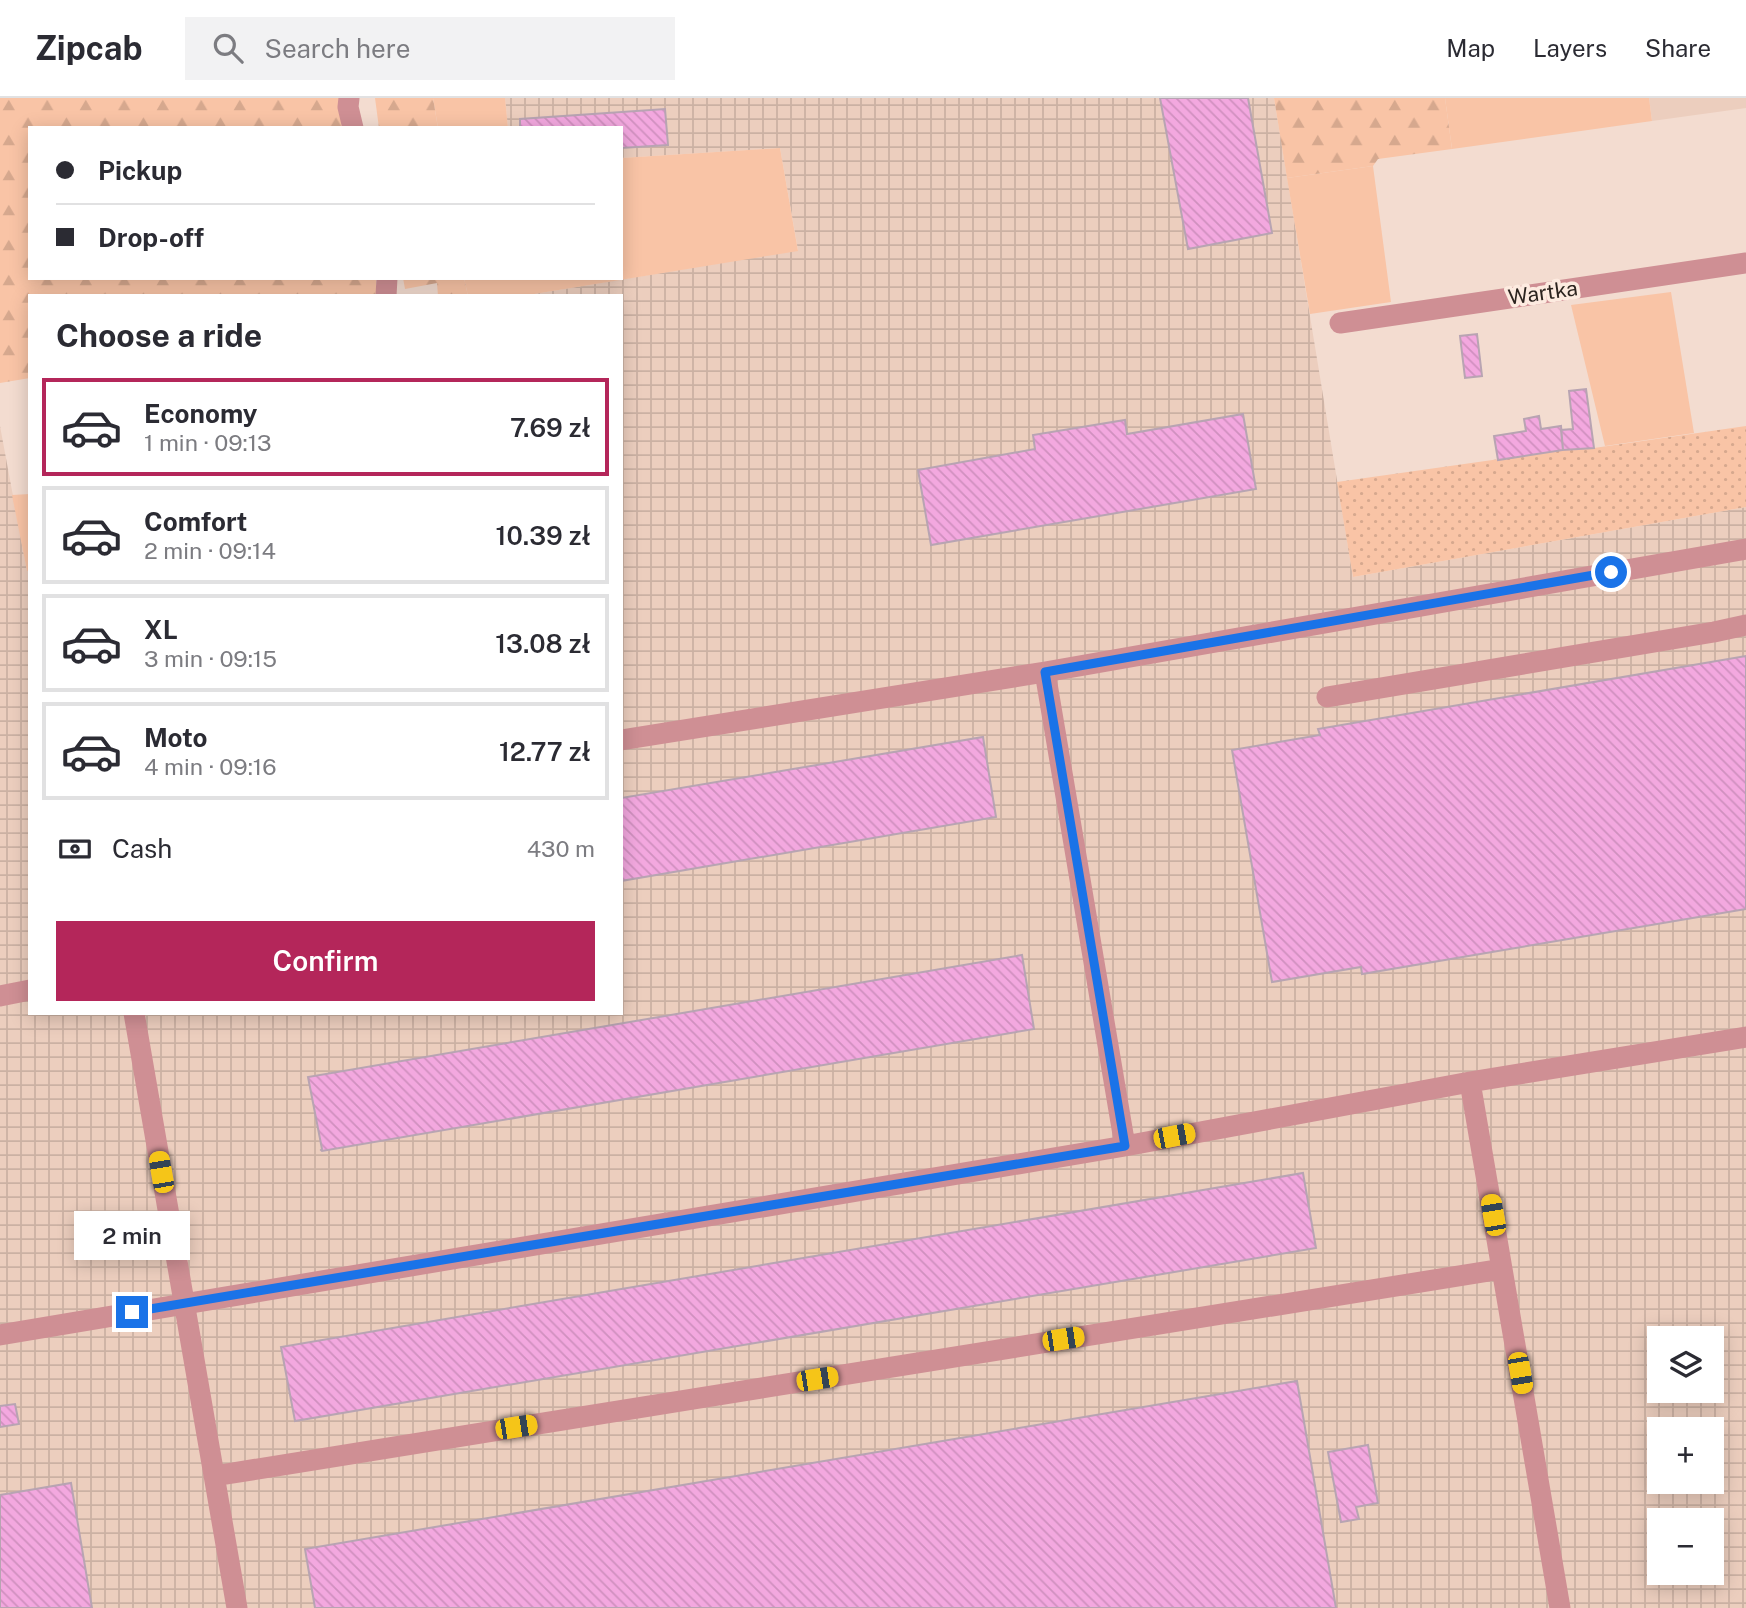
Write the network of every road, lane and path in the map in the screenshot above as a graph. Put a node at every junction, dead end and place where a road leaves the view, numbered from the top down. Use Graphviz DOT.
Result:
graph roads {
  1 [pos="349,98"];
  2 [pos="353,126"];
  3 [pos="1746,263"];
  4 [pos="1340,323"];
  5 [pos="1746,549"];
  6 [pos="1746,625"];
  7 [pos="1045,672"];
  8 [pos="1327,697"];
  9 [pos="623,740"];
  10 [pos="28,990"];
  11 [pos="0,996"];
  12 [pos="134,1015"];
  13 [pos="1746,1037"];
  14 [pos="1470,1082"];
  15 [pos="1125,1146"];
  16 [pos="1502,1269"];
  17 [pos="184,1304"];
  18 [pos="0,1335"];
  19 [pos="214,1476"];
  20 [pos="237,1608"];
  21 [pos="1560,1608"];
  1 -- 2 [label="street"];
  3 -- 4 [label="street, Wartka"];
  5 -- 7 [label="street"];
  6 -- 8 [label="street"];
  7 -- 9 [label="street"];
  7 -- 15 [label="street"];
  10 -- 11 [label="street"];
  12 -- 17 [label="street"];
  13 -- 14 [label="street"];
  14 -- 15 [label="street"];
  14 -- 16 [label="street"];
  15 -- 17 [label="street"];
  16 -- 19 [label="street"];
  16 -- 21 [label="street"];
  17 -- 18 [label="street"];
  17 -- 19 [label="street"];
  19 -- 20 [label="street"];
}
